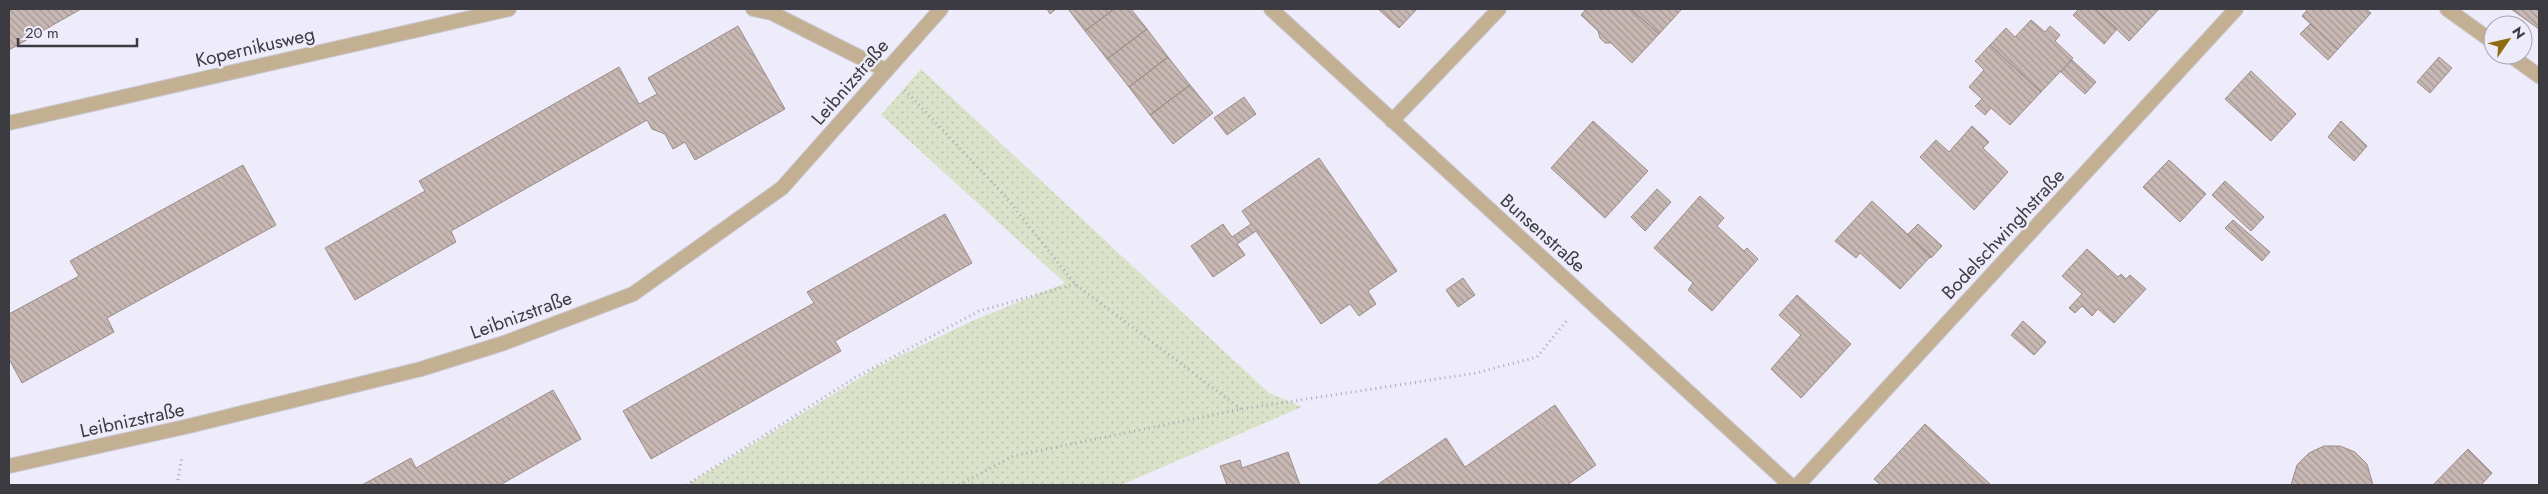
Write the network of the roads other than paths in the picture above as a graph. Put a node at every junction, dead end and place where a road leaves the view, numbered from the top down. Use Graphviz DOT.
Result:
graph roads {
  1 [pos="509,9"];
  2 [pos="753,9"];
  3 [pos="941,9"];
  4 [pos="1271,9"];
  5 [pos="1500,9"];
  6 [pos="2236,9"];
  7 [pos="2447,9"];
  8 [pos="2483,35"];
  9 [pos="2524,65"];
  10 [pos="886,70"];
  11 [pos="2539,76"];
  12 [pos="1392,121"];
  13 [pos="9,123"];
  14 [pos="9,466"];
  15 [pos="1790,485"];
  16 [pos="1798,485"];
  1 -- 13 [label="street, Kopernikusweg"];
  2 -- 10 [label="street"];
  3 -- 10 [label="street, Leibnizstraße"];
  4 -- 12 [label="street, Bunsenstraße"];
  5 -- 12 [label="street"];
  6 -- 16 [label="street, Bodelschwinghstraße"];
  7 -- 8 [label="street"];
  9 -- 11 [label="street"];
  10 -- 14 [label="street, Leibnizstraße"];
  12 -- 15 [label="street, Bunsenstraße"];
}
